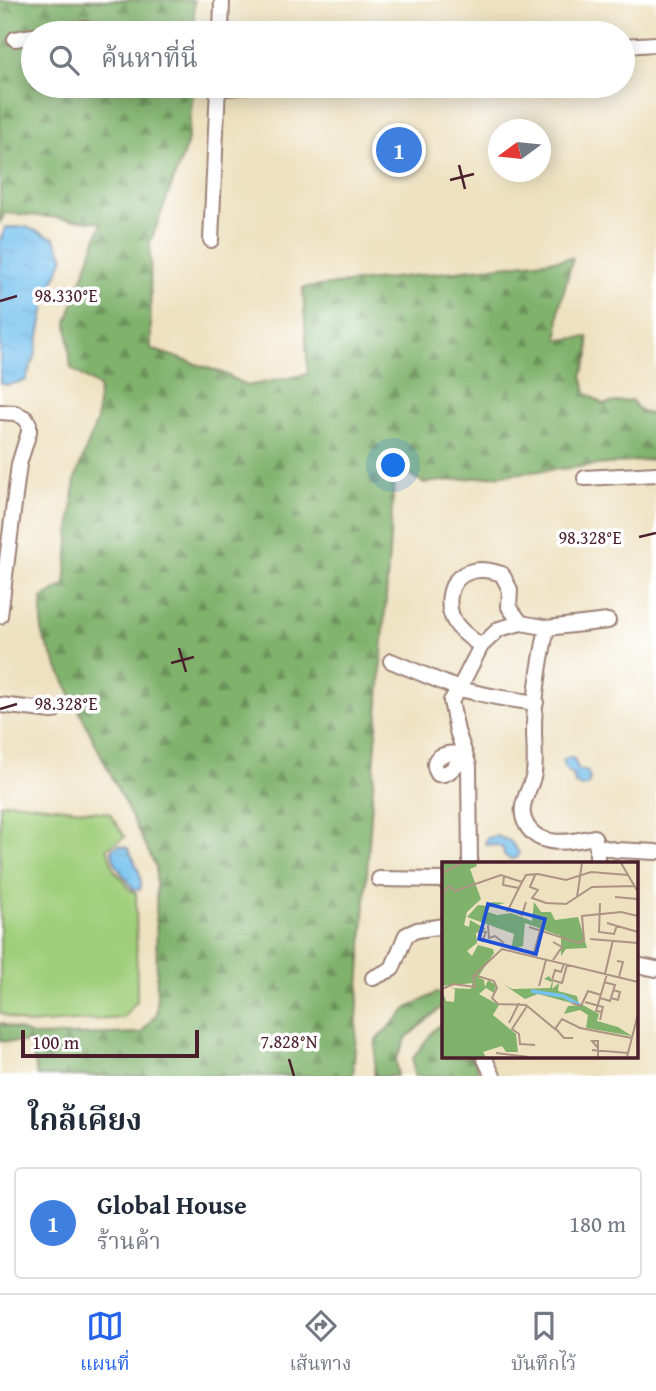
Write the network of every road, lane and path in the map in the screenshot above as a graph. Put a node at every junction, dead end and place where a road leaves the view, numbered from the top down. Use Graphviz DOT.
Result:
graph roads {
  1 [pos="222,0"];
  2 [pos="221,21"];
  3 [pos="21,38"];
  4 [pos="15,39"];
  5 [pos="656,44"];
  6 [pos="635,45"];
  7 [pos="216,98"];
  8 [pos="211,240"];
  9 [pos="0,412"];
  10 [pos="656,474"];
  11 [pos="585,478"];
  12 [pos="0,616"];
  13 [pos="608,621"];
  14 [pos="521,623"];
  15 [pos="550,628"];
  16 [pos="481,646"];
  17 [pos="391,661"];
  18 [pos="459,689"];
  19 [pos="536,703"];
  20 [pos="0,705"];
  21 [pos="53,711"];
  22 [pos="597,846"];
  23 [pos="656,852"];
  24 [pos="470,862"];
  25 [pos="597,862"];
  26 [pos="379,879"];
  27 [pos="442,880"];
  28 [pos="442,926"];
  29 [pos="638,965"];
  30 [pos="656,969"];
  31 [pos="373,978"];
  32 [pos="484,1058"];
  33 [pos="493,1076"];
  1 -- 2 [label="street"];
  3 -- 4 [label="street"];
  5 -- 6 [label="street"];
  7 -- 8 [label="street"];
  9 -- 12 [label="street"];
  10 -- 11 [label="street"];
  13 -- 15 [label="street"];
  14 -- 15 [label="street"];
  14 -- 16 [label="street"];
  14 -- 16 [label="street"];
  15 -- 19 [label="street"];
  16 -- 18 [label="street"];
  17 -- 18 [label="street"];
  18 -- 19 [label="street"];
  18 -- 24 [label="street"];
  19 -- 22 [label="street"];
  20 -- 21 [label="street"];
  22 -- 23 [label="street"];
  22 -- 25 [label="street"];
  26 -- 27 [label="street"];
  28 -- 31 [label="street"];
  29 -- 30 [label="street"];
  32 -- 33 [label="street"];
}
